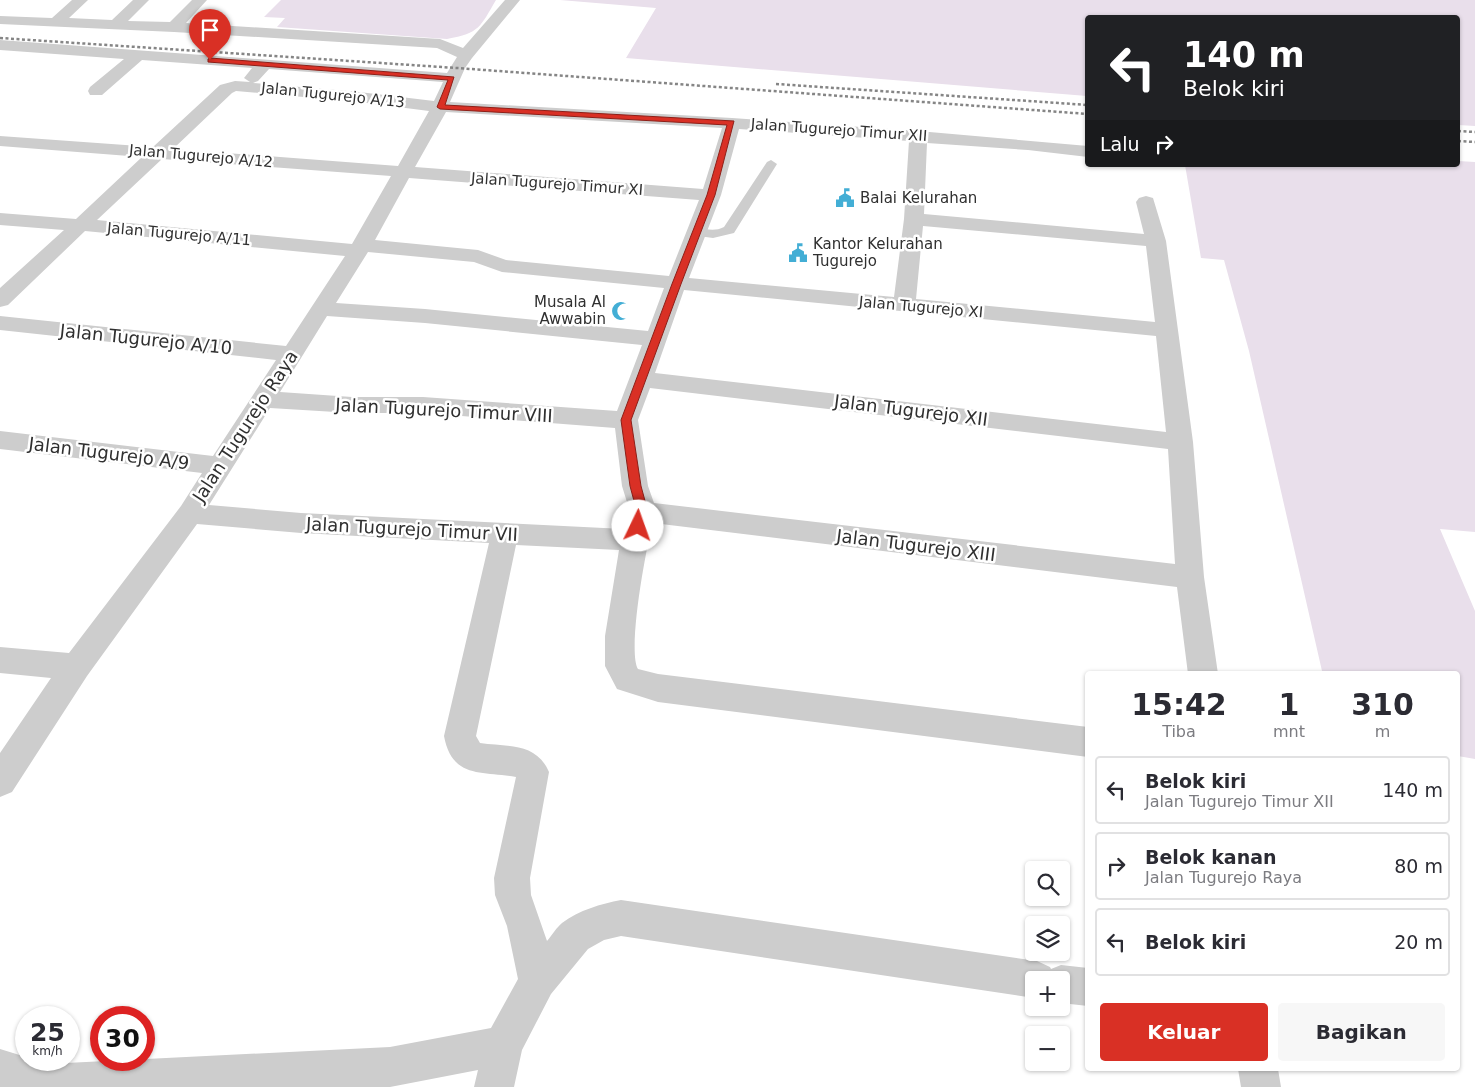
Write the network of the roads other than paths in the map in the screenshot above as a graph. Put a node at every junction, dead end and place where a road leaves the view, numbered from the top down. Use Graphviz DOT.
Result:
graph roads {
  1 [pos="81,0"];
  2 [pos="142,0"];
  3 [pos="200,0"];
  4 [pos="513,0"];
  5 [pos="20,5"];
  6 [pos="0,20"];
  7 [pos="56,22"];
  8 [pos="115,24"];
  9 [pos="174,26"];
  10 [pos="0,46"];
  11 [pos="138,55"];
  12 [pos="466,55"];
  13 [pos="265,64"];
  14 [pos="452,78"];
  15 [pos="235,88"];
  16 [pos="96,91"];
  17 [pos="440,107"];
  18 [pos="732,123"];
  19 [pos="918,136"];
  20 [pos="0,141"];
  21 [pos="1085,152"];
  22 [pos="158,153"];
  23 [pos="771,164"];
  24 [pos="403,173"];
  25 [pos="711,195"];
  26 [pos="1146,202"];
  27 [pos="0,219"];
  28 [pos="914,219"];
  29 [pos="81,225"];
  30 [pos="696,232"];
  31 [pos="1156,241"];
  32 [pos="360,248"];
  33 [pos="676,284"];
  34 [pos="0,300"];
  35 [pos="904,305"];
  36 [pos="320,309"];
  37 [pos="0,323"];
  38 [pos="1167,330"];
  39 [pos="656,339"];
  40 [pos="291,354"];
  41 [pos="642,379"];
  42 [pos="262,399"];
  43 [pos="626,420"];
  44 [pos="0,440"];
  45 [pos="1180,442"];
  46 [pos="218,466"];
  47 [pos="642,512"];
  48 [pos="190,513"];
  49 [pos="505,534"];
  50 [pos="634,540"];
  51 [pos="1190,577"];
  52 [pos="0,660"];
  53 [pos="76,667"];
  54 [pos="1203,671"];
  55 [pos="1085,742"];
  56 [pos="0,781"];
  57 [pos="1025,978"];
  58 [pos="538,981"];
  59 [pos="1070,985"];
  60 [pos="1085,987"];
  61 [pos="503,1044"];
  62 [pos="0,1069"];
  63 [pos="1258,1071"];
  64 [pos="494,1087"];
  65 [pos="1261,1087"];
  1 -- 7 [label="street"];
  2 -- 8 [label="street"];
  3 -- 9 [label="street"];
  4 -- 12 [label="street, Jalan Tugurejo Raya"];
  5 -- 6 [label="street"];
  6 -- 7 [label="street"];
  7 -- 8 [label="street"];
  8 -- 9 [label="street"];
  9 -- 12 [label="street"];
  10 -- 11 [label="street"];
  11 -- 13 [label="street"];
  11 -- 16 [label="street"];
  12 -- 14 [label="street, Jalan Tugurejo Raya"];
  13 -- 14 [label="street"];
  13 -- 15 [label="street"];
  14 -- 17 [label="street, Jalan Tugurejo Raya"];
  15 -- 17 [label="street, Jalan Tugurejo A/13"];
  15 -- 22 [label="street"];
  17 -- 18 [label="street, Jalan Tugurejo Timur XII"];
  17 -- 24 [label="street, Jalan Tugurejo Raya"];
  18 -- 19 [label="street, Jalan Tugurejo Timur XII"];
  18 -- 25 [label="street"];
  19 -- 21 [label="street, Jalan Tugurejo Timur XII"];
  19 -- 28 [label="street"];
  20 -- 22 [label="street, Jalan Tugurejo A/12"];
  22 -- 24 [label="street, Jalan Tugurejo A/12"];
  22 -- 29 [label="street"];
  23 -- 30 [label="lane"];
  24 -- 25 [label="street, Jalan Tugurejo Timur XI"];
  24 -- 32 [label="street, Jalan Tugurejo Raya"];
  25 -- 30 [label="street"];
  26 -- 31 [label="street"];
  27 -- 29 [label="street, Jalan Tugurejo A/11"];
  28 -- 31 [label="street"];
  28 -- 35 [label="street"];
  29 -- 32 [label="street, Jalan Tugurejo A/11"];
  29 -- 34 [label="street"];
  30 -- 33 [label="street"];
  31 -- 38 [label="street"];
  32 -- 33 [label="street, Jalan Tugurejo A/11"];
  32 -- 36 [label="street, Jalan Tugurejo Raya"];
  33 -- 35 [label="street, Jalan Tugurejo XI"];
  33 -- 39 [label="street"];
  35 -- 38 [label="street, Jalan Tugurejo XI"];
  36 -- 39 [label="street"];
  36 -- 40 [label="street, Jalan Tugurejo Raya"];
  37 -- 40 [label="street, Jalan Tugurejo A/10"];
  38 -- 45 [label="street"];
  39 -- 41 [label="street"];
  40 -- 42 [label="street, Jalan Tugurejo Raya"];
  41 -- 43 [label="street"];
  41 -- 45 [label="street, Jalan Tugurejo XII"];
  42 -- 43 [label="street, Jalan Tugurejo Timur VIII"];
  42 -- 46 [label="street, Jalan Tugurejo Raya"];
  43 -- 47 [label="street"];
  44 -- 46 [label="street, Jalan Tugurejo A/9"];
  45 -- 51 [label="street"];
  46 -- 48 [label="street, Jalan Tugurejo Raya"];
  47 -- 50 [label="street"];
  47 -- 51 [label="street, Jalan Tugurejo XIII"];
  48 -- 49 [label="street, Jalan Tugurejo Timur VII"];
  48 -- 53 [label="street, Jalan Tugurejo Raya"];
  49 -- 50 [label="street, Jalan Tugurejo Timur VII"];
  49 -- 58 [label="street"];
  50 -- 55 [label="street"];
  51 -- 54 [label="street"];
  52 -- 53 [label="street"];
  53 -- 56 [label="street, Jalan Tugurejo Raya"];
  57 -- 58 [label="street"];
  58 -- 61 [label="street"];
  59 -- 60 [label="street"];
  61 -- 62 [label="street"];
  61 -- 64 [label="street"];
  63 -- 65 [label="street"];
}
